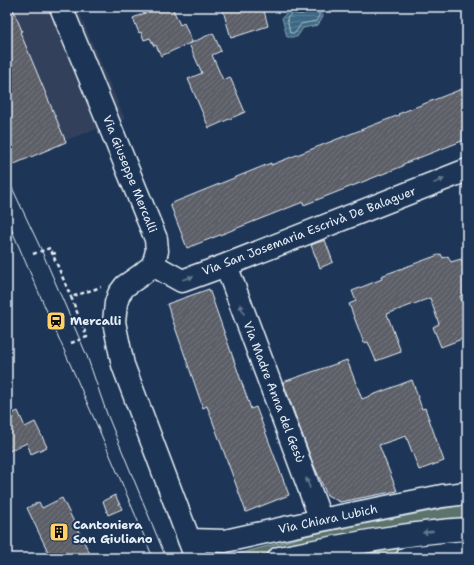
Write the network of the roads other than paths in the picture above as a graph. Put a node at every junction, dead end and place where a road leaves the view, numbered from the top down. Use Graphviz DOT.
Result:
graph roads {
  1 [pos="61,7"];
  2 [pos="467,170"];
  3 [pos="153,265"];
  4 [pos="226,265"];
  5 [pos="467,493"];
  6 [pos="321,520"];
  7 [pos="467,529"];
  8 [pos="192,549"];
  9 [pos="467,552"];
  10 [pos="279,558"];
  11 [pos="407,558"];
  1 -- 3 [label="main road, Via Giuseppe Mercalli"];
  4 -- 2 [label="main road, Via San Josemaria Escrivà De Balaguer, one-way"];
  3 -- 4 [label="main road, Via San Josemaria Escrivà De Balaguer, one-way"];
  3 -- 8 [label="main road"];
  6 -- 4 [label="main road, Via Madre Anna del Gesù, one-way"];
  5 -- 6 [label="main road, Via Chiara Lubich"];
  6 -- 8 [label="main road, Via Chiara Lubich"];
  7 -- 10 [label="main road, one-way"];
  9 -- 11 [label="main road"];
}
